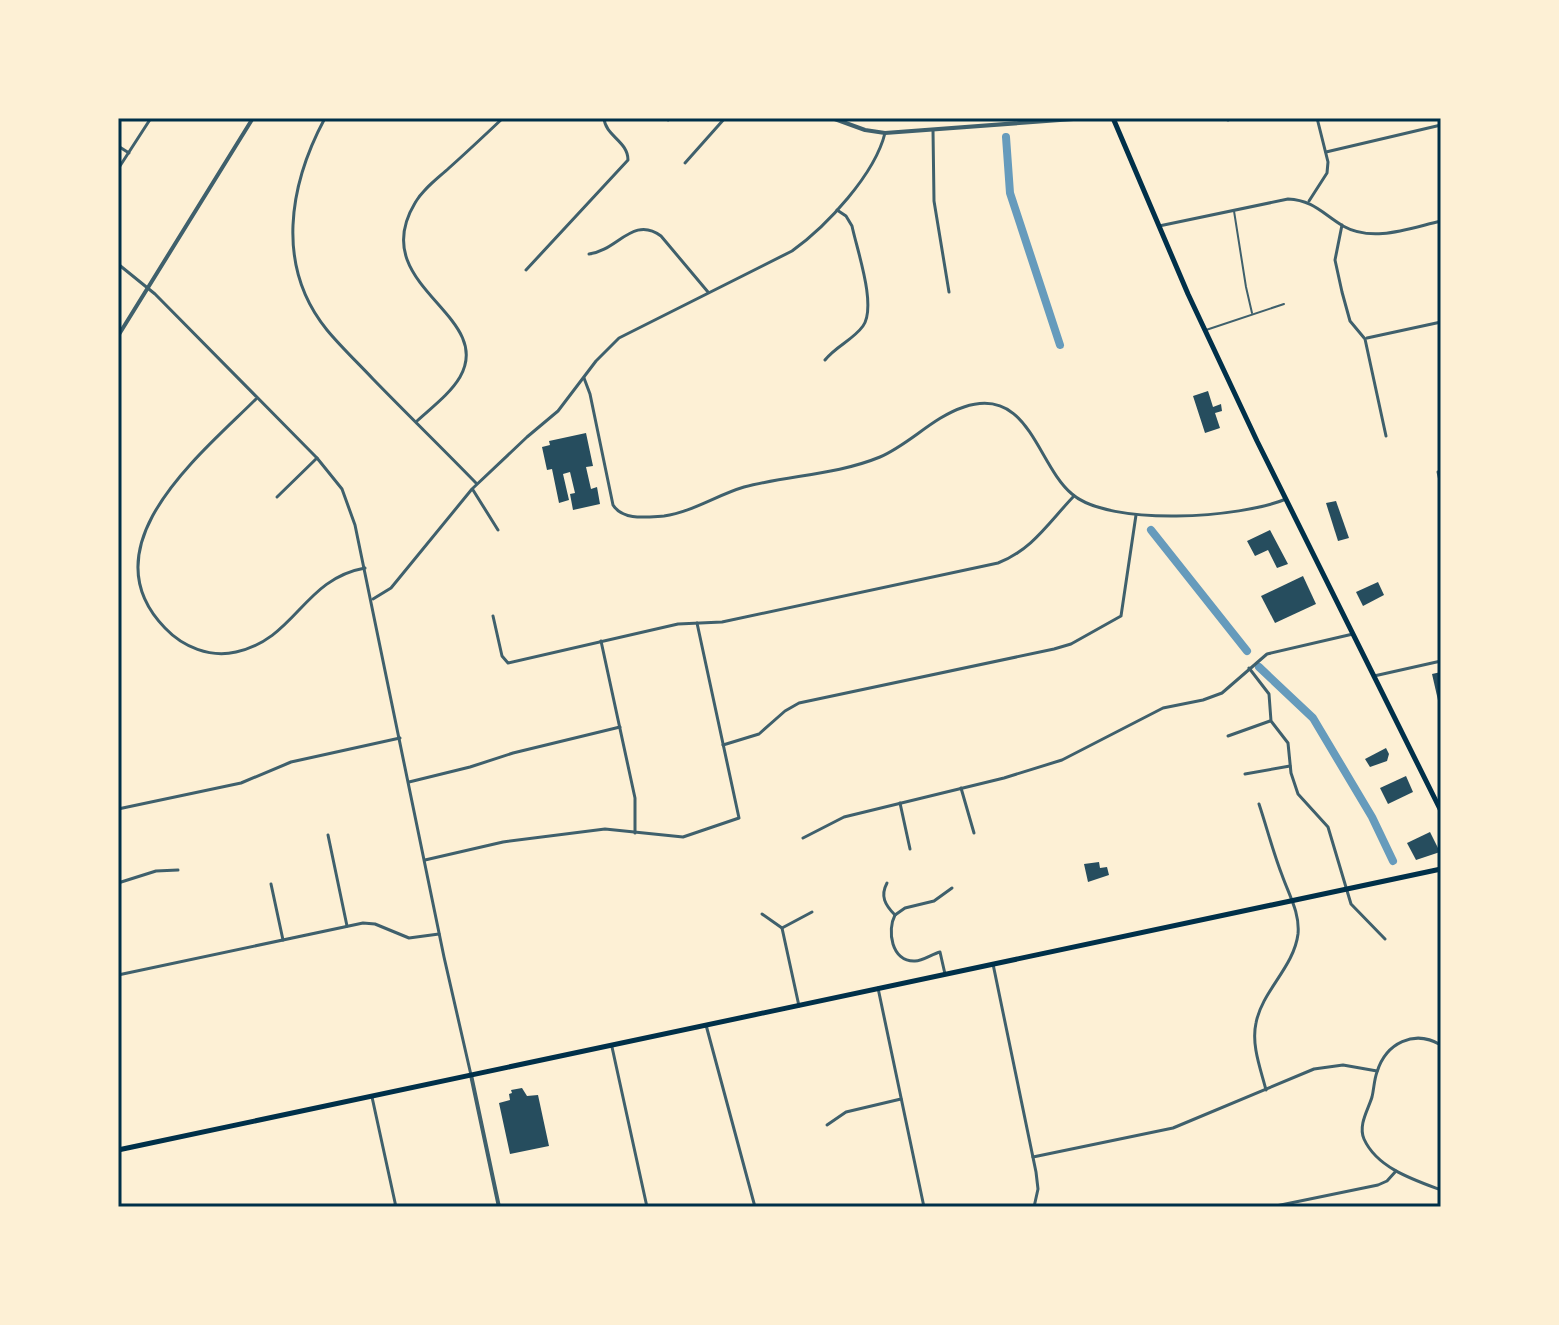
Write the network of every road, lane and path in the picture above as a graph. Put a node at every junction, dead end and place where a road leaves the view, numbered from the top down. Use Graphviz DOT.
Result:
graph roads {
  1 [pos="151,118"];
  2 [pos="253,118"];
  3 [pos="325,118"];
  4 [pos="503,118"];
  5 [pos="604,118"];
  6 [pos="725,118"];
  7 [pos="832,118"];
  8 [pos="1087,118"];
  9 [pos="1113,118"];
  10 [pos="1317,118"];
  11 [pos="1441,125"];
  12 [pos="933,130"];
  13 [pos="885,133"];
  14 [pos="118,146"];
  15 [pos="1326,152"];
  16 [pos="129,153"];
  17 [pos="685,163"];
  18 [pos="118,169"];
  19 [pos="1309,201"];
  20 [pos="837,210"];
  21 [pos="1234,210"];
  22 [pos="1441,221"];
  23 [pos="1342,225"];
  24 [pos="1159,226"];
  25 [pos="589,254"];
  26 [pos="118,264"];
  27 [pos="526,270"];
  28 [pos="147,289"];
  29 [pos="708,292"];
  30 [pos="949,292"];
  31 [pos="1284,304"];
  32 [pos="1252,313"];
  33 [pos="1441,322"];
  34 [pos="1205,331"];
  35 [pos="118,336"];
  36 [pos="1365,339"];
  37 [pos="825,360"];
  38 [pos="584,378"];
  39 [pos="258,398"];
  40 [pos="416,421"];
  41 [pos="1386,436"];
  42 [pos="317,458"];
  43 [pos="1438,472"];
  44 [pos="477,484"];
  45 [pos="1441,485"];
  46 [pos="472,489"];
  47 [pos="1074,496"];
  48 [pos="277,497"];
  49 [pos="1286,499"];
  50 [pos="1136,515"];
  51 [pos="498,530"];
  52 [pos="365,568"];
  53 [pos="371,599"];
  54 [pos="493,616"];
  55 [pos="697,623"];
  56 [pos="1353,634"];
  57 [pos="601,641"];
  58 [pos="1441,661"];
  59 [pos="1249,668"];
  60 [pos="1374,676"];
  61 [pos="1271,721"];
  62 [pos="620,727"];
  63 [pos="1228,736"];
  64 [pos="400,738"];
  65 [pos="723,745"];
  66 [pos="1290,766"];
  67 [pos="1245,774"];
  68 [pos="409,782"];
  69 [pos="961,788"];
  70 [pos="900,803"];
  71 [pos="1259,804"];
  72 [pos="118,809"];
  73 [pos="1441,811"];
  74 [pos="635,833"];
  75 [pos="974,833"];
  76 [pos="328,835"];
  77 [pos="803,838"];
  78 [pos="910,849"];
  79 [pos="425,860"];
  80 [pos="1441,869"];
  81 [pos="178,870"];
  82 [pos="118,883"];
  83 [pos="887,883"];
  84 [pos="271,884"];
  85 [pos="952,888"];
  86 [pos="1346,889"];
  87 [pos="1293,900"];
  88 [pos="812,912"];
  89 [pos="762,914"];
  90 [pos="895,915"];
  91 [pos="347,926"];
  92 [pos="782,928"];
  93 [pos="439,934"];
  94 [pos="1385,939"];
  95 [pos="283,940"];
  96 [pos="993,964"];
  97 [pos="945,974"];
  98 [pos="118,975"];
  99 [pos="878,988"];
  100 [pos="799,1006"];
  101 [pos="706,1025"];
  102 [pos="612,1045"];
  103 [pos="1441,1045"];
  104 [pos="1377,1071"];
  105 [pos="471,1075"];
  106 [pos="1266,1090"];
  107 [pos="372,1096"];
  108 [pos="901,1099"];
  109 [pos="827,1125"];
  110 [pos="118,1150"];
  111 [pos="1033,1157"];
  112 [pos="1396,1171"];
  113 [pos="1441,1190"];
  114 [pos="396,1206"];
  115 [pos="386,1207"];
  116 [pos="499,1207"];
  117 [pos="647,1207"];
  118 [pos="755,1207"];
  119 [pos="924,1207"];
  120 [pos="1034,1207"];
  121 [pos="1271,1207"];
  1 -- 16 [label="street"];
  2 -- 28 [label="street"];
  3 -- 40 [label="street"];
  4 -- 40 [label="street"];
  5 -- 27 [label="street"];
  6 -- 17 [label="street"];
  7 -- 13 [label="street"];
  8 -- 12 [label="street"];
  9 -- 24 [label="main road"];
  10 -- 15 [label="street"];
  11 -- 15 [label="street"];
  12 -- 13 [label="street"];
  12 -- 30 [label="street"];
  13 -- 20 [label="street"];
  14 -- 16 [label="street"];
  15 -- 19 [label="street"];
  16 -- 18 [label="street"];
  19 -- 21 [label="street"];
  19 -- 23 [label="street"];
  20 -- 29 [label="street"];
  20 -- 37 [label="street"];
  21 -- 24 [label="street"];
  21 -- 32 [label="lane"];
  22 -- 23 [label="street"];
  23 -- 36 [label="street"];
  24 -- 34 [label="main road"];
  25 -- 29 [label="street"];
  26 -- 28 [label="street"];
  28 -- 35 [label="street"];
  28 -- 39 [label="street"];
  29 -- 38 [label="street"];
  31 -- 32 [label="lane"];
  32 -- 34 [label="lane"];
  33 -- 36 [label="street"];
  34 -- 49 [label="main road"];
  36 -- 41 [label="street"];
  38 -- 44 [label="street"];
  38 -- 47 [label="street"];
  39 -- 42 [label="street"];
  39 -- 52 [label="street"];
  40 -- 44 [label="street"];
  42 -- 48 [label="street"];
  42 -- 52 [label="street"];
  43 -- 45 [label="street"];
  44 -- 46 [label="street"];
  46 -- 51 [label="street"];
  46 -- 53 [label="street"];
  47 -- 50 [label="street"];
  47 -- 55 [label="street"];
  49 -- 50 [label="street"];
  49 -- 56 [label="main road"];
  50 -- 65 [label="street"];
  52 -- 53 [label="street"];
  53 -- 64 [label="street"];
  54 -- 57 [label="street"];
  55 -- 57 [label="street"];
  55 -- 65 [label="street"];
  56 -- 59 [label="street"];
  56 -- 60 [label="main road"];
  57 -- 62 [label="street"];
  58 -- 60 [label="street"];
  59 -- 61 [label="street"];
  59 -- 69 [label="street"];
  60 -- 73 [label="main road"];
  61 -- 63 [label="street"];
  61 -- 66 [label="street"];
  62 -- 68 [label="street"];
  62 -- 74 [label="street"];
  64 -- 68 [label="street"];
  64 -- 72 [label="street"];
  65 -- 74 [label="street"];
  66 -- 67 [label="street"];
  66 -- 86 [label="street"];
  68 -- 79 [label="street"];
  69 -- 70 [label="street"];
  69 -- 75 [label="street"];
  70 -- 77 [label="street"];
  70 -- 78 [label="street"];
  71 -- 87 [label="street"];
  74 -- 79 [label="street"];
  76 -- 91 [label="street"];
  79 -- 93 [label="street"];
  80 -- 86 [label="main road"];
  81 -- 82 [label="street"];
  83 -- 90 [label="street"];
  84 -- 95 [label="street"];
  85 -- 90 [label="street"];
  86 -- 87 [label="main road"];
  86 -- 94 [label="street"];
  87 -- 96 [label="main road"];
  87 -- 106 [label="street"];
  88 -- 92 [label="street"];
  89 -- 92 [label="street"];
  90 -- 97 [label="street"];
  91 -- 93 [label="street"];
  91 -- 95 [label="street"];
  92 -- 100 [label="street"];
  93 -- 105 [label="street"];
  95 -- 98 [label="street"];
  96 -- 97 [label="main road"];
  96 -- 111 [label="street"];
  97 -- 99 [label="main road"];
  99 -- 100 [label="main road"];
  99 -- 108 [label="street"];
  100 -- 101 [label="main road"];
  101 -- 102 [label="main road"];
  101 -- 118 [label="street"];
  102 -- 105 [label="main road"];
  102 -- 117 [label="street"];
  103 -- 104 [label="street"];
  104 -- 106 [label="street"];
  104 -- 112 [label="street"];
  105 -- 107 [label="main road"];
  105 -- 116 [label="street"];
  106 -- 111 [label="street"];
  107 -- 110 [label="main road"];
  107 -- 114 [label="street"];
  108 -- 109 [label="street"];
  108 -- 119 [label="street"];
  111 -- 120 [label="street"];
  112 -- 113 [label="street"];
  112 -- 121 [label="street"];
  114 -- 115 [label="street"];
}
